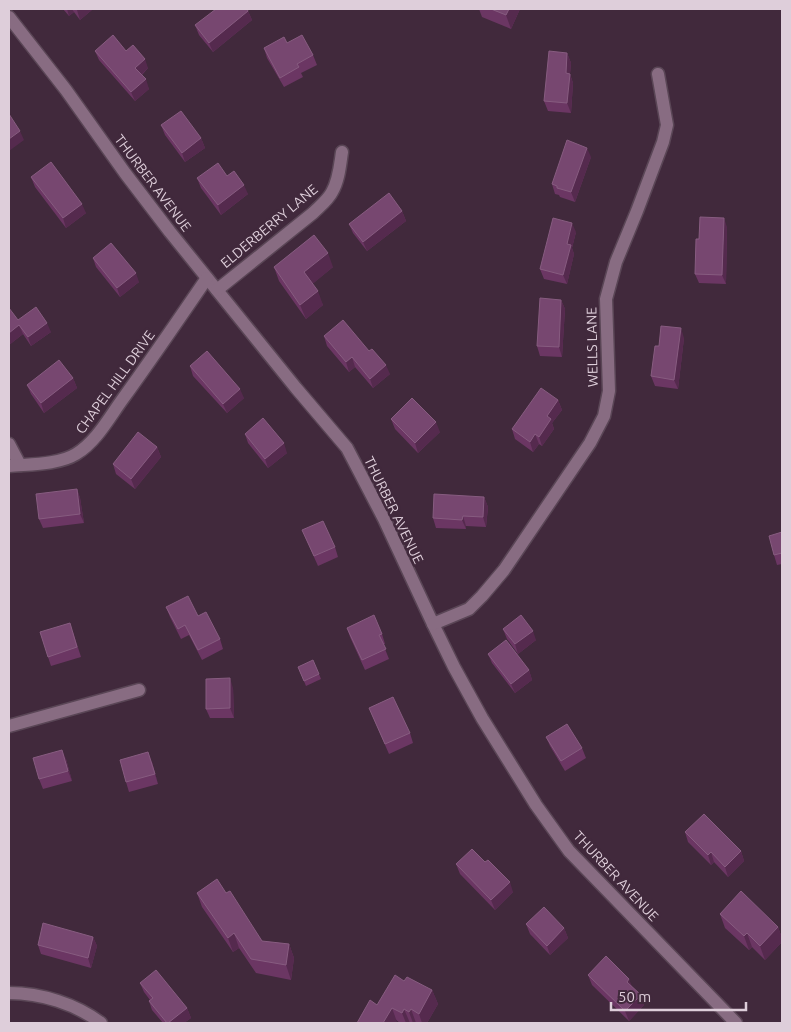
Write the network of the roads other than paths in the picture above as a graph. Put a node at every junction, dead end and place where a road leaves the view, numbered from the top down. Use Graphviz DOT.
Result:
graph roads {
  1 [pos="9,17"];
  2 [pos="658,74"];
  3 [pos="342,152"];
  4 [pos="207,278"];
  5 [pos="217,290"];
  6 [pos="9,444"];
  7 [pos="14,466"];
  8 [pos="433,624"];
  9 [pos="139,690"];
  10 [pos="9,726"];
  11 [pos="9,993"];
  12 [pos="101,1023"];
  13 [pos="736,1023"];
  1 -- 4 [label="street, THURBER AVENUE"];
  2 -- 8 [label="street, WELLS LANE"];
  3 -- 5 [label="street, ELDERBERRY LANE"];
  4 -- 5 [label="street, THURBER AVENUE"];
  4 -- 7 [label="street, CHAPEL HILL DRIVE"];
  5 -- 8 [label="street, THURBER AVENUE"];
  6 -- 7 [label="street, CHAPEL HILL DRIVE"];
  8 -- 13 [label="street, THURBER AVENUE"];
  9 -- 10 [label="street"];
  11 -- 12 [label="street"];
}
